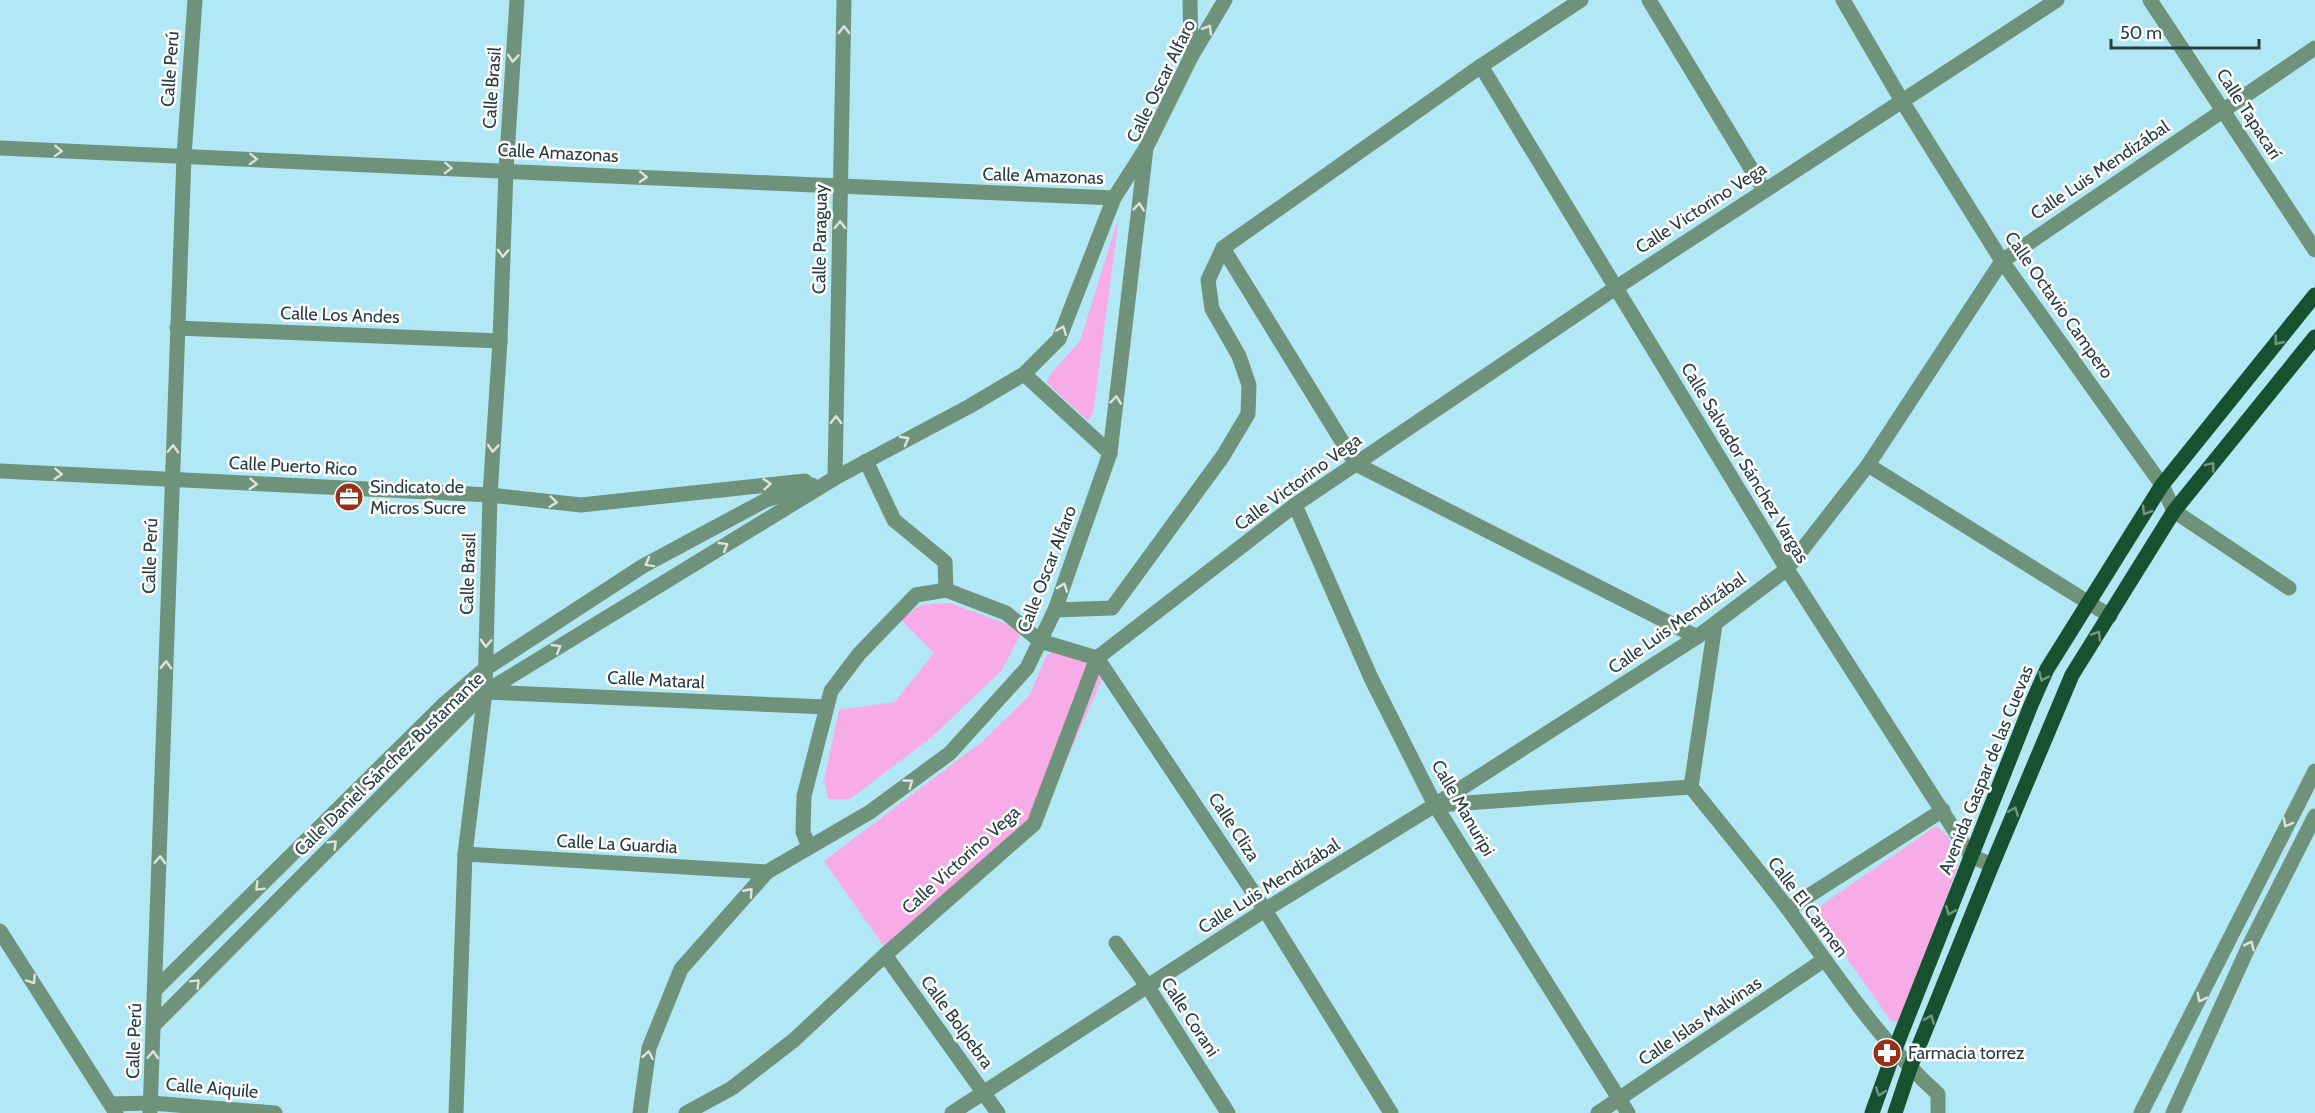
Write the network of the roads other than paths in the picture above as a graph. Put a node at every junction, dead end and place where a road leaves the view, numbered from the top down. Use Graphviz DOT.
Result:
graph roads {
  1 [pos="195,0"];
  2 [pos="517,0"];
  3 [pos="844,0"];
  4 [pos="1190,0"];
  5 [pos="1225,0"];
  6 [pos="1581,0"];
  7 [pos="1649,0"];
  8 [pos="1843,0"];
  9 [pos="2056,0"];
  10 [pos="2150,0"];
  11 [pos="2315,48"];
  12 [pos="1191,57"];
  13 [pos="1481,66"];
  14 [pos="1902,101"];
  15 [pos="2223,109"];
  16 [pos="0,148"];
  17 [pos="1146,148"];
  18 [pos="184,156"];
  19 [pos="507,170"];
  20 [pos="841,188"];
  21 [pos="1764,190"];
  22 [pos="1114,198"];
  23 [pos="1222,248"];
  24 [pos="2315,250"];
  25 [pos="2002,261"];
  26 [pos="1617,287"];
  27 [pos="2315,295"];
  28 [pos="177,328"];
  29 [pos="2315,337"];
  30 [pos="500,341"];
  31 [pos="1024,374"];
  32 [pos="1110,453"];
  33 [pos="866,461"];
  34 [pos="1356,464"];
  35 [pos="1868,465"];
  36 [pos="0,471"];
  37 [pos="835,478"];
  38 [pos="172,480"];
  39 [pos="2162,485"];
  40 [pos="490,495"];
  41 [pos="1294,505"];
  42 [pos="2174,511"];
  43 [pos="1787,569"];
  44 [pos="2289,588"];
  45 [pos="946,590"];
  46 [pos="2088,604"];
  47 [pos="1055,610"];
  48 [pos="2110,616"];
  49 [pos="1715,625"];
  50 [pos="1697,637"];
  51 [pos="1040,640"];
  52 [pos="1097,658"];
  53 [pos="485,669"];
  54 [pos="485,692"];
  55 [pos="826,707"];
  56 [pos="2315,771"];
  57 [pos="1691,787"];
  58 [pos="1435,805"];
  59 [pos="1943,810"];
  60 [pos="2315,816"];
  61 [pos="809,847"];
  62 [pos="465,854"];
  63 [pos="1971,856"];
  64 [pos="1992,865"];
  65 [pos="767,872"];
  66 [pos="1788,909"];
  67 [pos="1265,910"];
  68 [pos="0,931"];
  69 [pos="1116,943"];
  70 [pos="885,955"];
  71 [pos="1824,960"];
  72 [pos="1148,987"];
  73 [pos="156,989"];
  74 [pos="155,1024"];
  75 [pos="1895,1049"];
  76 [pos="1910,1068"];
  77 [pos="984,1093"];
  78 [pos="1620,1099"];
  79 [pos="114,1108"];
  80 [pos="151,1108"];
  81 [pos="275,1113"];
  82 [pos="456,1113"];
  83 [pos="640,1113"];
  84 [pos="686,1113"];
  85 [pos="952,1113"];
  86 [pos="998,1113"];
  87 [pos="1228,1113"];
  88 [pos="1391,1113"];
  89 [pos="1598,1113"];
  90 [pos="1628,1113"];
  91 [pos="1872,1113"];
  92 [pos="1895,1113"];
  93 [pos="1938,1113"];
  94 [pos="2141,1113"];
  95 [pos="2173,1113"];
  1 -- 18 [label="street, Calle Perú"];
  2 -- 19 [label="street, Calle Brasil, one-way"];
  20 -- 3 [label="street, Calle Paraguay, one-way"];
  4 -- 12 [label="street"];
  12 -- 5 [label="street, Calle Oscar Alfaro, one-way"];
  6 -- 13 [label="street"];
  7 -- 21 [label="street"];
  8 -- 14 [label="street, Calle Octavio Campero"];
  9 -- 14 [label="street, Calle Victorino Vega"];
  10 -- 15 [label="street, Calle Tapacarí"];
  11 -- 15 [label="street, Calle Luis Mendizábal"];
  12 -- 17 [label="street, Calle Oscar Alfaro"];
  13 -- 23 [label="street"];
  13 -- 26 [label="street, Calle Salvador Sánchez Vargas"];
  14 -- 21 [label="street, Calle Victorino Vega"];
  14 -- 25 [label="street, Calle Octavio Campero"];
  15 -- 24 [label="street, Calle Tapacarí"];
  15 -- 25 [label="street, Calle Luis Mendizábal"];
  16 -- 18 [label="street, Calle Amazonas, one-way"];
  17 -- 22 [label="street, Calle Daniel Sánchez Bustamante"];
  32 -- 17 [label="street, Calle Oscar Alfaro, one-way"];
  18 -- 19 [label="street, Calle Amazonas, one-way"];
  18 -- 28 [label="street, Calle Perú"];
  19 -- 20 [label="street, Calle Amazonas, one-way"];
  19 -- 30 [label="street, Calle Brasil, one-way"];
  20 -- 22 [label="street, Calle Amazonas"];
  37 -- 20 [label="street, Calle Paraguay, one-way"];
  21 -- 26 [label="street, Calle Victorino Vega"];
  31 -- 22 [label="street, Calle Daniel Sánchez Bustamante, one-way"];
  23 -- 34 [label="street"];
  23 -- 47 [label="street"];
  25 -- 35 [label="street, Calle Luis Mendizábal"];
  25 -- 39 [label="street, Calle Octavio Campero"];
  26 -- 34 [label="street, Calle Victorino Vega"];
  26 -- 43 [label="street, Calle Salvador Sánchez Vargas"];
  27 -- 39 [label="main road, Avenida Gaspar de las Cuevas, one-way"];
  28 -- 30 [label="street, Calle Los Andes"];
  38 -- 28 [label="street, Calle Perú, one-way"];
  42 -- 29 [label="main road, one-way"];
  30 -- 40 [label="street, Calle Brasil, one-way"];
  31 -- 32 [label="street"];
  33 -- 31 [label="street, Calle Daniel Sánchez Bustamante, one-way"];
  47 -- 32 [label="street, Calle Oscar Alfaro, one-way"];
  33 -- 37 [label="street, Calle Daniel Sánchez Bustamante"];
  33 -- 45 [label="street"];
  34 -- 41 [label="street, Calle Victorino Vega"];
  34 -- 50 [label="street"];
  35 -- 43 [label="street, Calle Luis Mendizábal"];
  35 -- 46 [label="street"];
  36 -- 38 [label="street, Calle Puerto Rico, one-way"];
  40 -- 37 [label="street, Calle Puerto Rico, one-way"];
  37 -- 53 [label="street, Calle Daniel Sánchez Bustamante, one-way"];
  54 -- 37 [label="street, Calle Daniel Sánchez Bustamante, one-way"];
  38 -- 40 [label="street, Calle Puerto Rico, one-way"];
  73 -- 38 [label="street, Calle Perú, one-way"];
  39 -- 42 [label="street, Calle Octavio Campero"];
  39 -- 46 [label="main road, Avenida Gaspar de las Cuevas, one-way"];
  40 -- 53 [label="street, Calle Brasil, one-way"];
  41 -- 52 [label="street, Calle Victorino Vega"];
  41 -- 58 [label="street, Calle Manuripi"];
  42 -- 44 [label="street"];
  42 -- 48 [label="main road"];
  43 -- 49 [label="street, Calle Luis Mendizábal"];
  43 -- 59 [label="street, Calle Salvador Sánchez Vargas"];
  45 -- 51 [label="street"];
  45 -- 55 [label="street"];
  46 -- 48 [label="street"];
  46 -- 63 [label="main road, Avenida Gaspar de las Cuevas, one-way"];
  47 -- 51 [label="street, Calle Oscar Alfaro"];
  64 -- 48 [label="main road, one-way"];
  49 -- 50 [label="street, Calle Luis Mendizábal"];
  49 -- 57 [label="street"];
  50 -- 58 [label="street, Calle Luis Mendizábal"];
  51 -- 52 [label="street"];
  61 -- 51 [label="street, Calle Oscar Alfaro, one-way"];
  52 -- 67 [label="street, Calle Cliza"];
  52 -- 70 [label="street, Calle Victorino Vega"];
  53 -- 54 [label="street, Calle Brasil"];
  53 -- 73 [label="street, Calle Daniel Sánchez Bustamante, one-way"];
  54 -- 55 [label="street, Calle Mataral"];
  54 -- 62 [label="street, Calle Brasil"];
  74 -- 54 [label="street, Calle Daniel Sánchez Bustamante, one-way"];
  55 -- 61 [label="street"];
  56 -- 94 [label="street, one-way"];
  57 -- 58 [label="street"];
  57 -- 66 [label="street, Calle El Carmen"];
  58 -- 67 [label="street, Calle Luis Mendizábal"];
  58 -- 78 [label="street, Calle Manuripi"];
  59 -- 63 [label="street, Calle Salvador Sánchez Vargas"];
  59 -- 66 [label="street"];
  95 -- 60 [label="street, one-way"];
  61 -- 65 [label="street, Calle Oscar Alfaro"];
  62 -- 65 [label="street, Calle La Guardia"];
  62 -- 82 [label="street, Calle Brasil"];
  63 -- 64 [label="street"];
  63 -- 75 [label="main road, Avenida Gaspar de las Cuevas, one-way"];
  76 -- 64 [label="main road, one-way"];
  83 -- 65 [label="street, Calle Oscar Alfaro, one-way"];
  66 -- 71 [label="street, Calle El Carmen"];
  67 -- 72 [label="street, Calle Luis Mendizábal"];
  67 -- 88 [label="street, Calle Cliza"];
  68 -- 79 [label="street, one-way"];
  69 -- 72 [label="street, Calle Corani"];
  70 -- 77 [label="street, Calle Bolpebra"];
  70 -- 84 [label="street, Calle Victorino Vega"];
  71 -- 75 [label="street, Calle El Carmen"];
  71 -- 78 [label="street, Calle Islas Malvinas"];
  72 -- 77 [label="street, Calle Luis Mendizábal"];
  72 -- 87 [label="street, Calle Corani"];
  73 -- 74 [label="street, Calle Perú"];
  80 -- 74 [label="street, Calle Perú, one-way"];
  75 -- 76 [label="street, Calle El Carmen"];
  75 -- 91 [label="main road, Avenida Gaspar de las Cuevas, one-way"];
  76 -- 92 [label="main road"];
  76 -- 93 [label="street, Calle El Carmen"];
  77 -- 85 [label="street, Calle Luis Mendizábal"];
  77 -- 86 [label="street, Calle Bolpebra"];
  78 -- 89 [label="street, Calle Islas Malvinas"];
  78 -- 90 [label="street, Calle Manuripi"];
  79 -- 80 [label="street, Calle Aiquile"];
  80 -- 81 [label="street, Calle Aiquile"];
}
